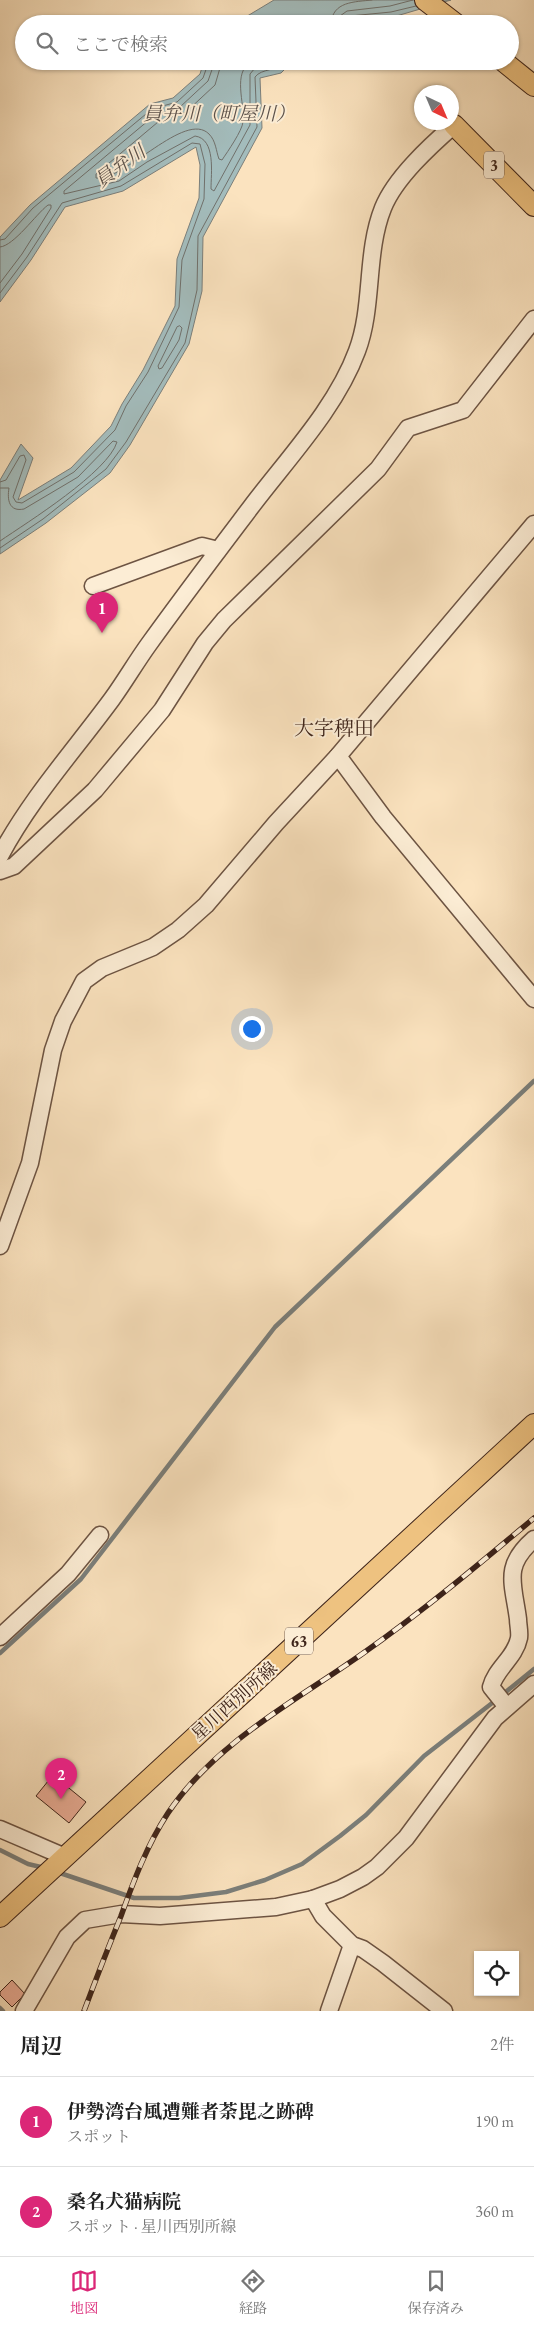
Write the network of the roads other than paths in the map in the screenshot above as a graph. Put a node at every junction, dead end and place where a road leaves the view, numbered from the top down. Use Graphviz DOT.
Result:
graph roads {
  1 [pos="426,0"];
  2 [pos="445,15"];
  3 [pos="514,70"];
  4 [pos="534,86"];
  5 [pos="449,130"];
  6 [pos="459,130"];
  7 [pos="534,206"];
  8 [pos="534,319"];
  9 [pos="534,524"];
  10 [pos="218,550"];
  11 [pos="93,586"];
  12 [pos="338,756"];
  13 [pos="0,856"];
  14 [pos="0,871"];
  15 [pos="534,999"];
  16 [pos="0,1246"];
  17 [pos="534,1424"];
  18 [pos="100,1535"];
  19 [pos="534,1538"];
  20 [pos="0,1637"];
  21 [pos="534,1684"];
  22 [pos="507,1707"];
  23 [pos="0,1829"];
  24 [pos="63,1856"];
  25 [pos="313,1899"];
  26 [pos="0,1916"];
  27 [pos="352,1945"];
  28 [pos="24,2011"];
  29 [pos="329,2011"];
  30 [pos="444,2011"];
  1 -- 2 [label="main road"];
  3 -- 4 [label="main road"];
  5 -- 10 [label="street"];
  6 -- 7 [label="main road, 3"];
  8 -- 14 [label="street"];
  9 -- 12 [label="street"];
  10 -- 11 [label="street"];
  10 -- 13 [label="street"];
  12 -- 15 [label="street"];
  12 -- 16 [label="street"];
  17 -- 24 [label="main road, 星川西別所線 / 63"];
  18 -- 20 [label="street"];
  19 -- 22 [label="street"];
  21 -- 22 [label="street"];
  22 -- 25 [label="street"];
  23 -- 24 [label="street"];
  24 -- 26 [label="main road, 星川西別所線 / 63"];
  25 -- 27 [label="street"];
  25 -- 28 [label="street"];
  27 -- 29 [label="street"];
  27 -- 30 [label="street"];
}
